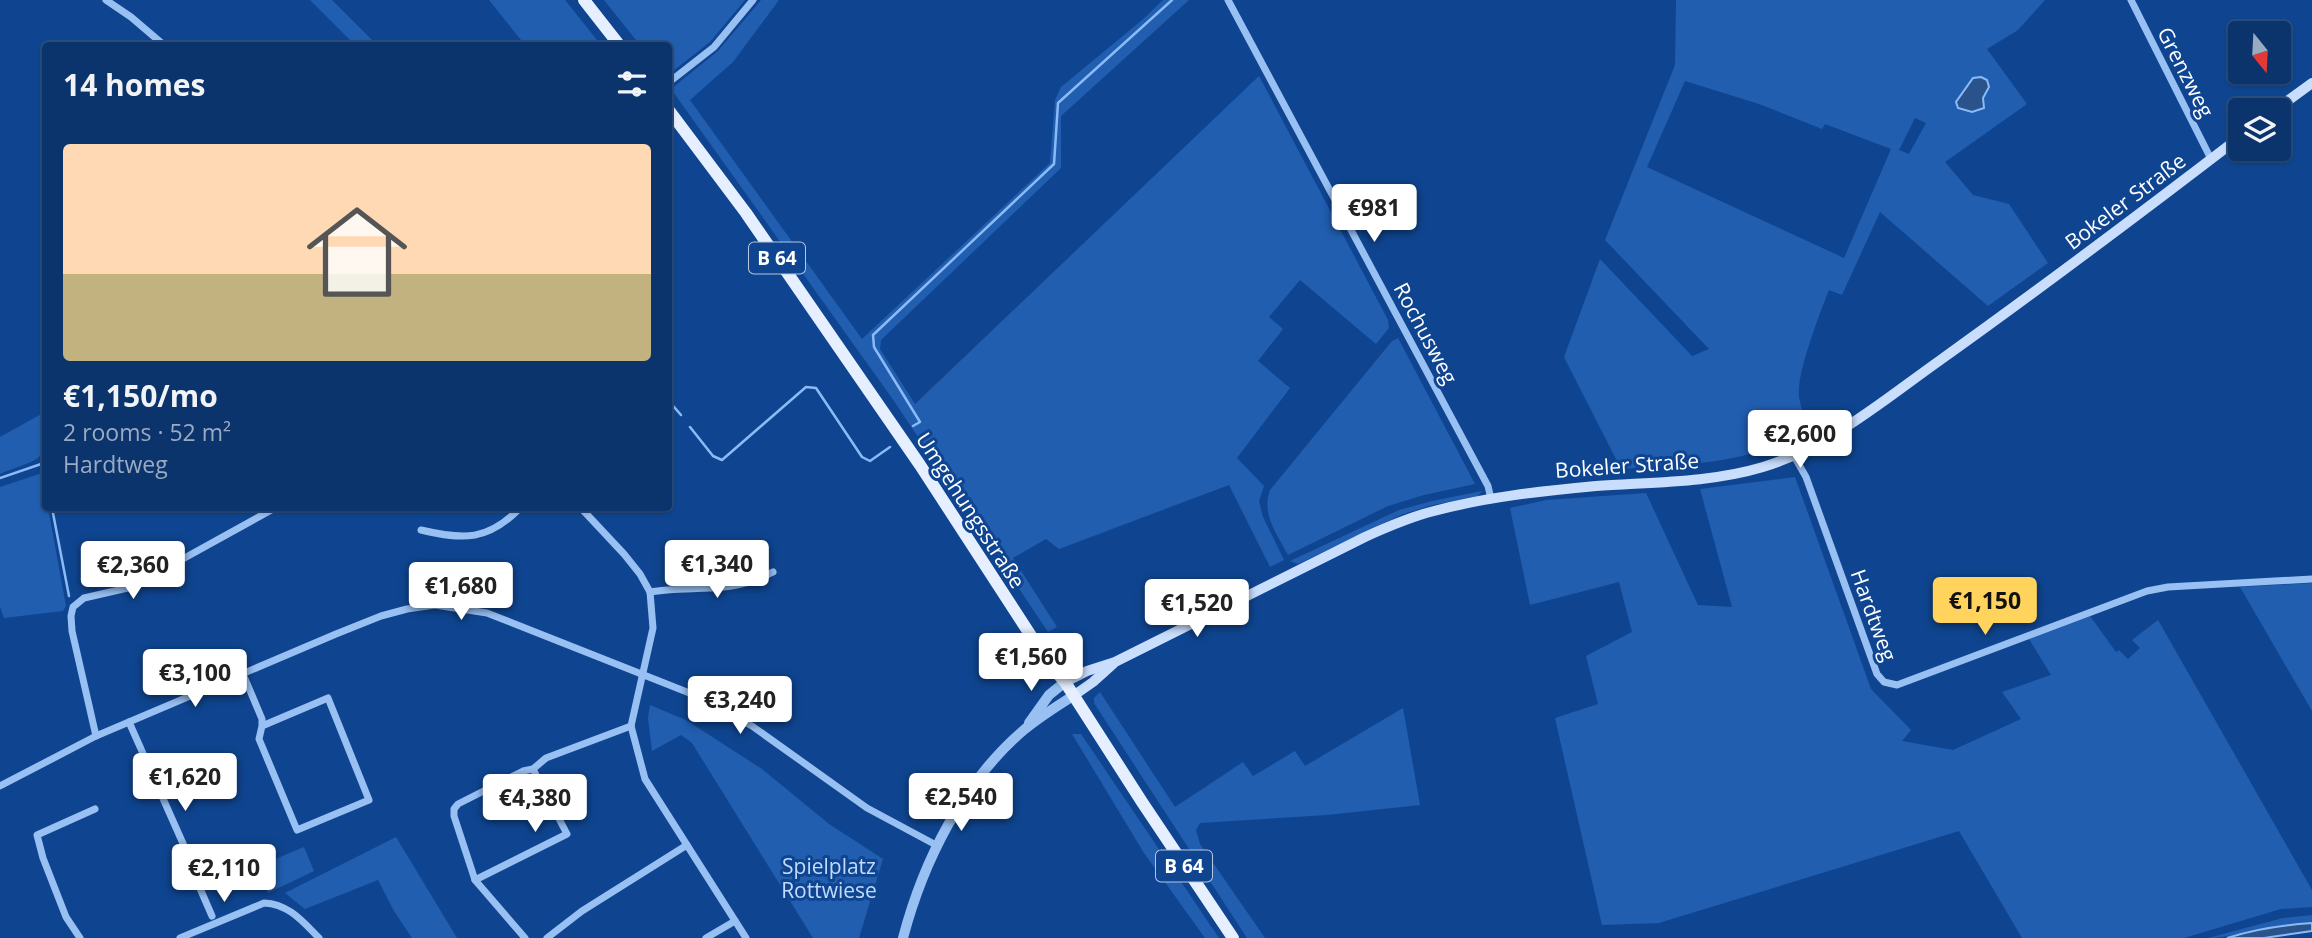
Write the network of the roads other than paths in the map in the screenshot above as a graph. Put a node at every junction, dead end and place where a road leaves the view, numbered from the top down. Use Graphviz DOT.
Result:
graph roads {
  1 [pos="106,0"];
  2 [pos="584,0"];
  3 [pos="753,0"];
  4 [pos="1228,0"];
  5 [pos="2131,0"];
  6 [pos="160,42"];
  7 [pos="617,42"];
  8 [pos="672,80"];
  9 [pos="2312,83"];
  10 [pos="2291,98"];
  11 [pos="672,114"];
  12 [pos="2228,146"];
  13 [pos="2211,159"];
  14 [pos="1794,456"];
  15 [pos="1491,499"];
  16 [pos="270,511"];
  17 [pos="517,511"];
  18 [pos="584,511"];
  19 [pos="421,530"];
  20 [pos="773,572"];
  21 [pos="2312,579"];
  22 [pos="650,592"];
  23 [pos="1115,662"];
  24 [pos="243,674"];
  25 [pos="643,675"];
  26 [pos="1065,682"];
  27 [pos="1073,696"];
  28 [pos="129,722"];
  29 [pos="262,726"];
  30 [pos="631,726"];
  31 [pos="1025,729"];
  32 [pos="96,736"];
  33 [pos="533,769"];
  34 [pos="0,786"];
  35 [pos="95,809"];
  36 [pos="687,845"];
  37 [pos="936,845"];
  38 [pos="475,880"];
  39 [pos="212,916"];
  40 [pos="735,920"];
  41 [pos="80,938"];
  42 [pos="180,938"];
  43 [pos="319,938"];
  44 [pos="525,938"];
  45 [pos="548,938"];
  46 [pos="706,938"];
  47 [pos="746,938"];
  48 [pos="902,938"];
  49 [pos="1233,938"];
  1 -- 6 [label="street"];
  2 -- 7 [label="main road"];
  3 -- 8 [label="street"];
  4 -- 15 [label="street, Rochusweg"];
  5 -- 13 [label="street, Grenzweg"];
  9 -- 10 [label="main road"];
  11 -- 26 [label="main road, Umgehungsstraße / B 64"];
  12 -- 13 [label="main road, Bokeler Straße"];
  13 -- 14 [label="main road, Bokeler Straße"];
  14 -- 15 [label="main road, Bokeler Straße"];
  14 -- 21 [label="street, Hardtweg"];
  15 -- 23 [label="main road, Bokeler Straße"];
  16 -- 32 [label="street"];
  17 -- 19 [label="street"];
  18 -- 22 [label="street"];
  20 -- 22 [label="street"];
  22 -- 25 [label="street"];
  23 -- 26 [label="main road, Bokeler Straße"];
  23 -- 27 [label="main road, Bokeler Straße"];
  24 -- 25 [label="street"];
  24 -- 28 [label="street"];
  24 -- 29 [label="street"];
  25 -- 30 [label="street"];
  25 -- 37 [label="street"];
  26 -- 27 [label="main road, Umgehungsstraße / B 64"];
  26 -- 31 [label="street"];
  27 -- 31 [label="street"];
  27 -- 49 [label="main road, Umgehungsstraße / B 64"];
  28 -- 32 [label="street"];
  28 -- 39 [label="street"];
  29 -- 29 [label="street"];
  30 -- 33 [label="street"];
  30 -- 36 [label="street"];
  31 -- 37 [label="street"];
  32 -- 34 [label="street"];
  33 -- 38 [label="street"];
  33 -- 38 [label="street"];
  35 -- 41 [label="street"];
  36 -- 40 [label="street"];
  36 -- 45 [label="street"];
  37 -- 48 [label="street"];
  38 -- 44 [label="street"];
  40 -- 46 [label="street"];
  40 -- 47 [label="street"];
  42 -- 43 [label="street"];
}
